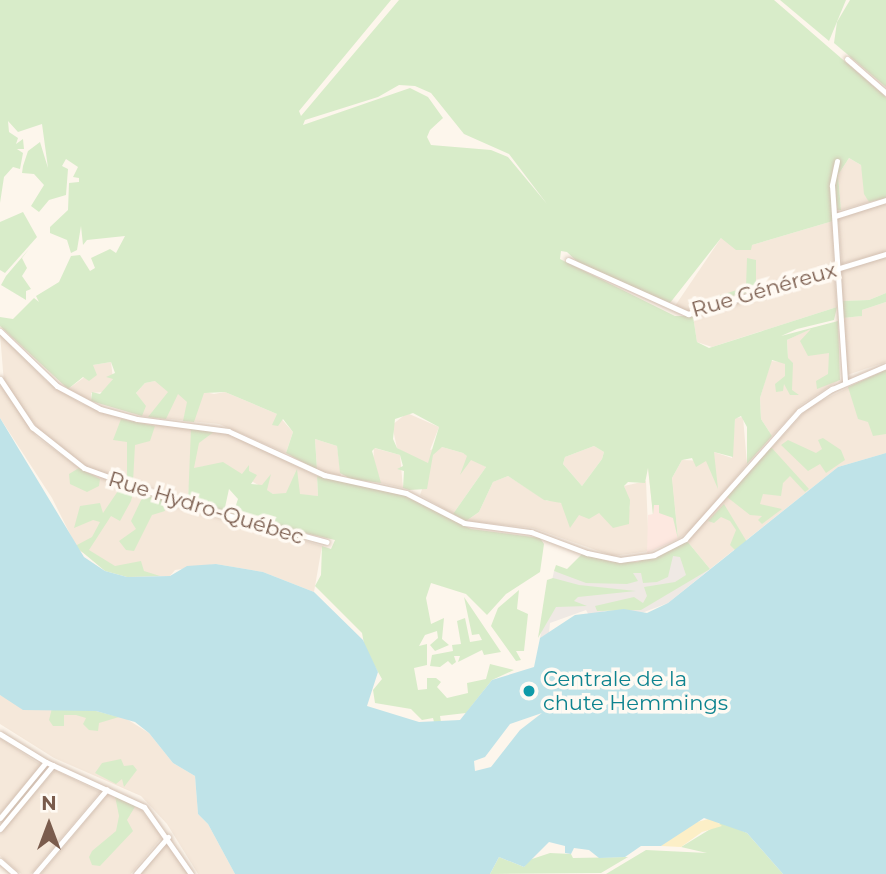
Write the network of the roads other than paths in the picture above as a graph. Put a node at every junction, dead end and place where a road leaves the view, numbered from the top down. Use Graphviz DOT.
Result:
graph roads {
  1 [pos="847,59"];
  2 [pos="886,93"];
  3 [pos="837,161"];
  4 [pos="886,200"];
  5 [pos="835,216"];
  6 [pos="886,254"];
  7 [pos="568,260"];
  8 [pos="838,269"];
  9 [pos="0,331"];
  10 [pos="886,366"];
  11 [pos="0,379"];
  12 [pos="845,382"];
  13 [pos="327,542"];
  14 [pos="0,734"];
  15 [pos="49,764"];
  16 [pos="107,789"];
  17 [pos="0,818"];
  18 [pos="0,829"];
  19 [pos="168,837"];
  20 [pos="0,861"];
  21 [pos="15,874"];
  22 [pos="35,874"];
  23 [pos="136,874"];
  24 [pos="191,874"];
  1 -- 2 [label="street"];
  3 -- 5 [label="street"];
  4 -- 5 [label="street"];
  5 -- 8 [label="street"];
  6 -- 8 [label="street, Rue Généreux"];
  7 -- 8 [label="street, Rue Généreux"];
  8 -- 12 [label="street"];
  9 -- 12 [label="street"];
  10 -- 12 [label="street"];
  11 -- 13 [label="street, Rue Hydro-Québec"];
  14 -- 15 [label="street"];
  15 -- 16 [label="street"];
  15 -- 17 [label="street"];
  15 -- 18 [label="street"];
  16 -- 19 [label="street"];
  16 -- 22 [label="street"];
  19 -- 23 [label="street"];
  19 -- 24 [label="street"];
  20 -- 21 [label="street"];
}
